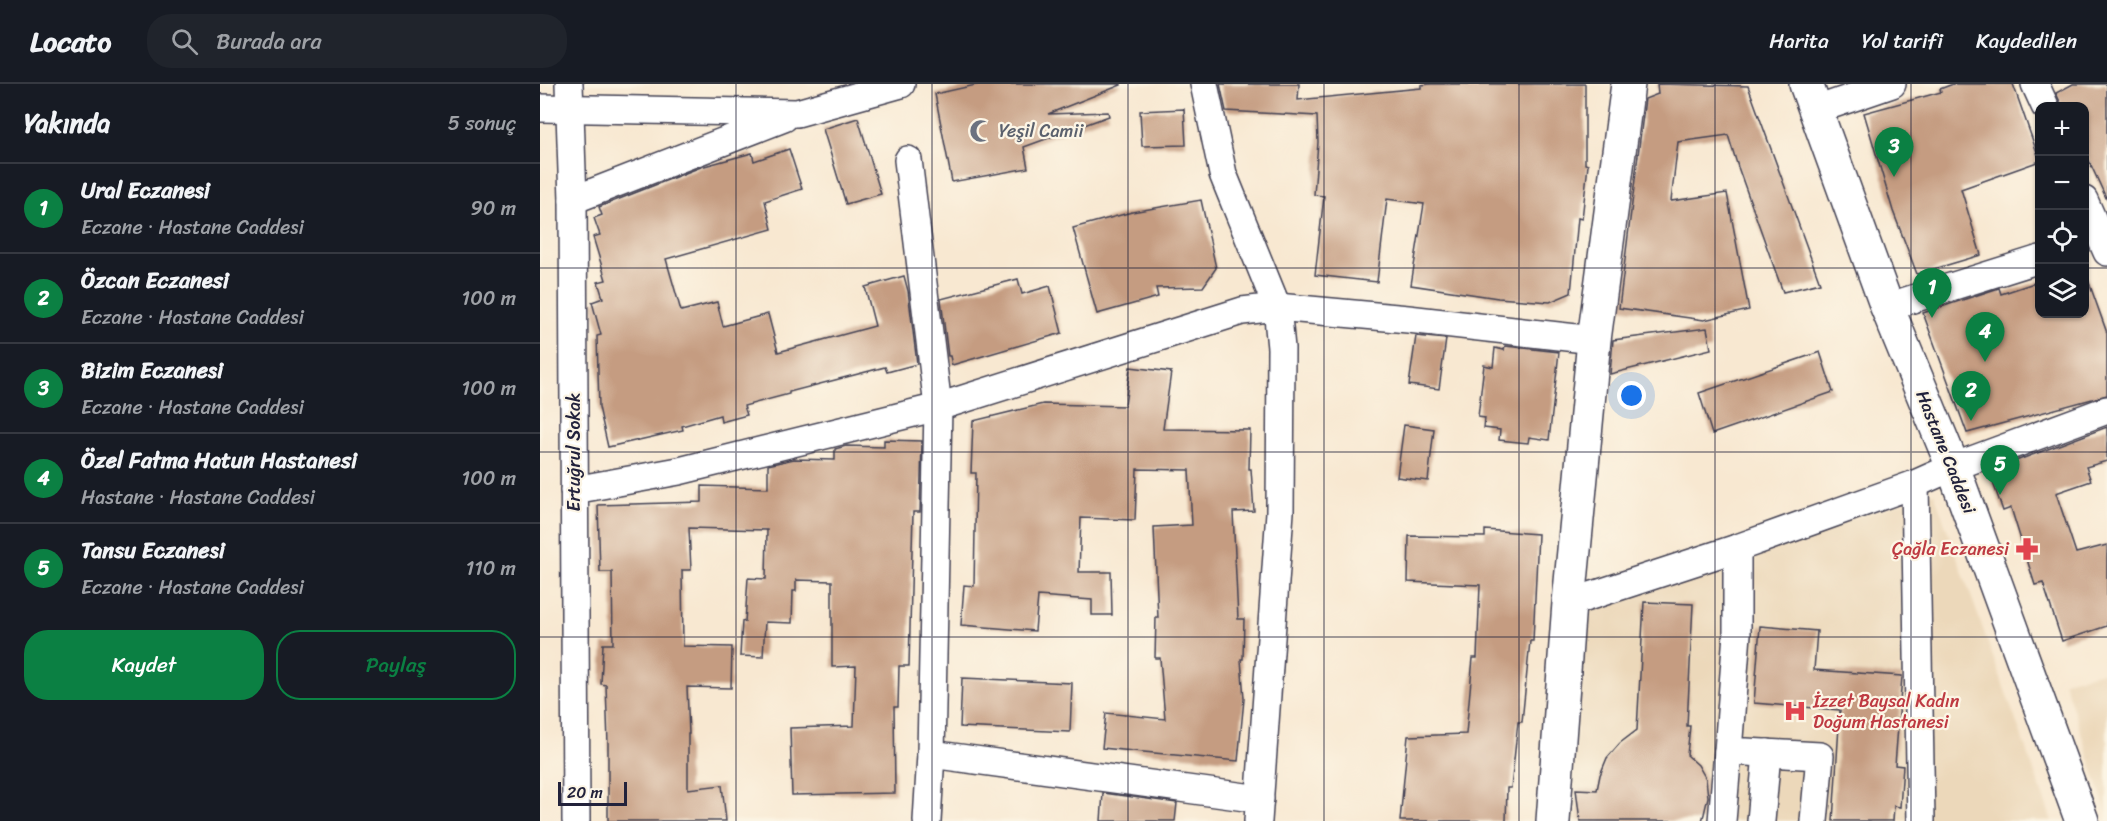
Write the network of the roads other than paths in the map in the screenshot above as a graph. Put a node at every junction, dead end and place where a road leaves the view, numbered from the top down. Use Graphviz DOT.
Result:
graph roads {
  1 [pos="901,84"];
  2 [pos="1204,84"];
  3 [pos="1628,84"];
  4 [pos="1892,84"];
  5 [pos="2035,84"];
  6 [pos="570,96"];
  7 [pos="1811,97"];
  8 [pos="2043,102"];
  9 [pos="540,108"];
  10 [pos="797,113"];
  11 [pos="909,160"];
  12 [pos="573,200"];
  13 [pos="2088,210"];
  14 [pos="2100,243"];
  15 [pos="2035,261"];
  16 [pos="1278,307"];
  17 [pos="1887,307"];
  18 [pos="1594,340"];
  19 [pos="938,407"];
  20 [pos="2107,410"];
  21 [pos="1953,467"];
  22 [pos="1915,484"];
  23 [pos="574,490"];
  24 [pos="1737,548"];
  25 [pos="1569,603"];
  26 [pos="1728,751"];
  27 [pos="1767,753"];
  28 [pos="931,754"];
  29 [pos="1259,810"];
  30 [pos="576,821"];
  31 [pos="927,821"];
  32 [pos="1553,821"];
  33 [pos="1722,821"];
  34 [pos="1761,821"];
  35 [pos="1814,821"];
  36 [pos="1921,821"];
  37 [pos="2082,821"];
  1 -- 10 [label="street"];
  2 -- 16 [label="street"];
  3 -- 18 [label="main road"];
  4 -- 7 [label="street"];
  5 -- 8 [label="street"];
  6 -- 9 [label="street"];
  6 -- 10 [label="street"];
  6 -- 12 [label="street, Ertuğrul Sokak"];
  7 -- 17 [label="main road, Hastane Caddesi"];
  10 -- 12 [label="street"];
  11 -- 19 [label="street"];
  12 -- 23 [label="street, Ertuğrul Sokak"];
  13 -- 14 [label="street"];
  15 -- 17 [label="street"];
  16 -- 18 [label="street"];
  16 -- 19 [label="street"];
  16 -- 29 [label="street"];
  17 -- 21 [label="main road, Hastane Caddesi"];
  18 -- 25 [label="main road"];
  19 -- 23 [label="street"];
  19 -- 28 [label="street"];
  20 -- 21 [label="street"];
  21 -- 22 [label="street"];
  21 -- 37 [label="main road, Hastane Caddesi"];
  22 -- 24 [label="street"];
  22 -- 36 [label="street"];
  23 -- 30 [label="street, Ertuğrul Sokak"];
  24 -- 25 [label="street"];
  24 -- 26 [label="street"];
  25 -- 32 [label="main road"];
  26 -- 27 [label="street"];
  26 -- 33 [label="street"];
  27 -- 34 [label="street"];
  27 -- 35 [label="street"];
  28 -- 29 [label="street"];
  28 -- 31 [label="street"];
}
